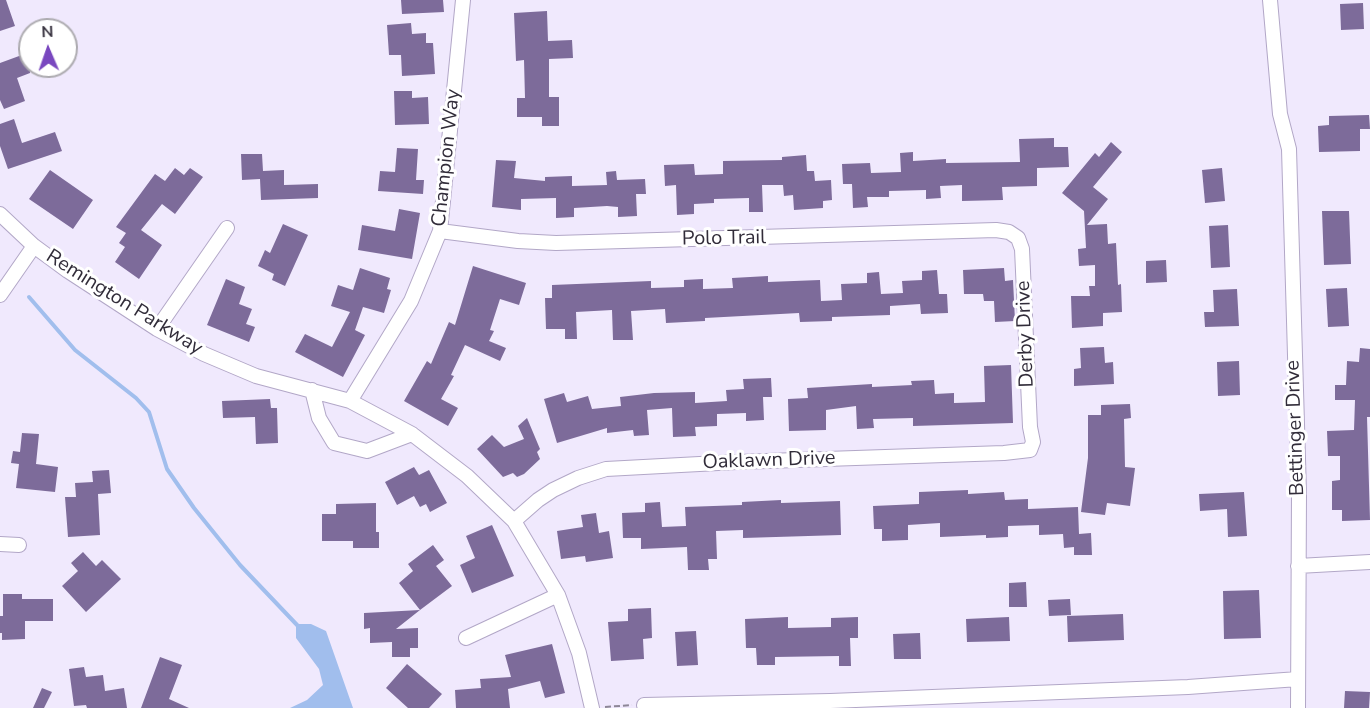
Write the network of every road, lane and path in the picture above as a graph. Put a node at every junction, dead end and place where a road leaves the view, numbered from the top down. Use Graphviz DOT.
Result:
graph roads {
  1 [pos="464,0"];
  2 [pos="1270,0"];
  3 [pos="0,214"];
  4 [pos="227,228"];
  5 [pos="440,231"];
  6 [pos="1009,232"];
  7 [pos="34,246"];
  8 [pos="0,295"];
  9 [pos="157,329"];
  10 [pos="312,390"];
  11 [pos="350,401"];
  12 [pos="412,434"];
  13 [pos="1033,442"];
  14 [pos="514,521"];
  15 [pos="0,544"];
  16 [pos="20,545"];
  17 [pos="1370,562"];
  18 [pos="1298,566"];
  19 [pos="558,595"];
  20 [pos="466,638"];
  21 [pos="1298,679"];
  22 [pos="644,705"];
  23 [pos="592,708"];
  24 [pos="1298,708"];
  1 -- 5 [label="street, Champion Way"];
  2 -- 18 [label="street, Bettinger Drive"];
  3 -- 7 [label="street, Remington Parkway"];
  4 -- 9 [label="street"];
  5 -- 6 [label="street, Polo Trail"];
  5 -- 11 [label="street, Champion Way"];
  6 -- 13 [label="street, Derby Drive"];
  7 -- 8 [label="street"];
  7 -- 9 [label="street, Remington Parkway"];
  9 -- 10 [label="street, Remington Parkway"];
  10 -- 11 [label="street, Remington Parkway"];
  10 -- 12 [label="street"];
  11 -- 12 [label="street, Remington Parkway"];
  12 -- 14 [label="street, Remington Parkway"];
  13 -- 14 [label="street, Oaklawn Drive"];
  14 -- 19 [label="street, Remington Parkway"];
  15 -- 16 [label="street"];
  17 -- 18 [label="street"];
  18 -- 21 [label="street, Bettinger Drive"];
  19 -- 20 [label="street"];
  19 -- 23 [label="street, Remington Parkway"];
  21 -- 22 [label="street"];
  21 -- 24 [label="street, Bettinger Drive"];
  22 -- 23 [label="path"];
}
